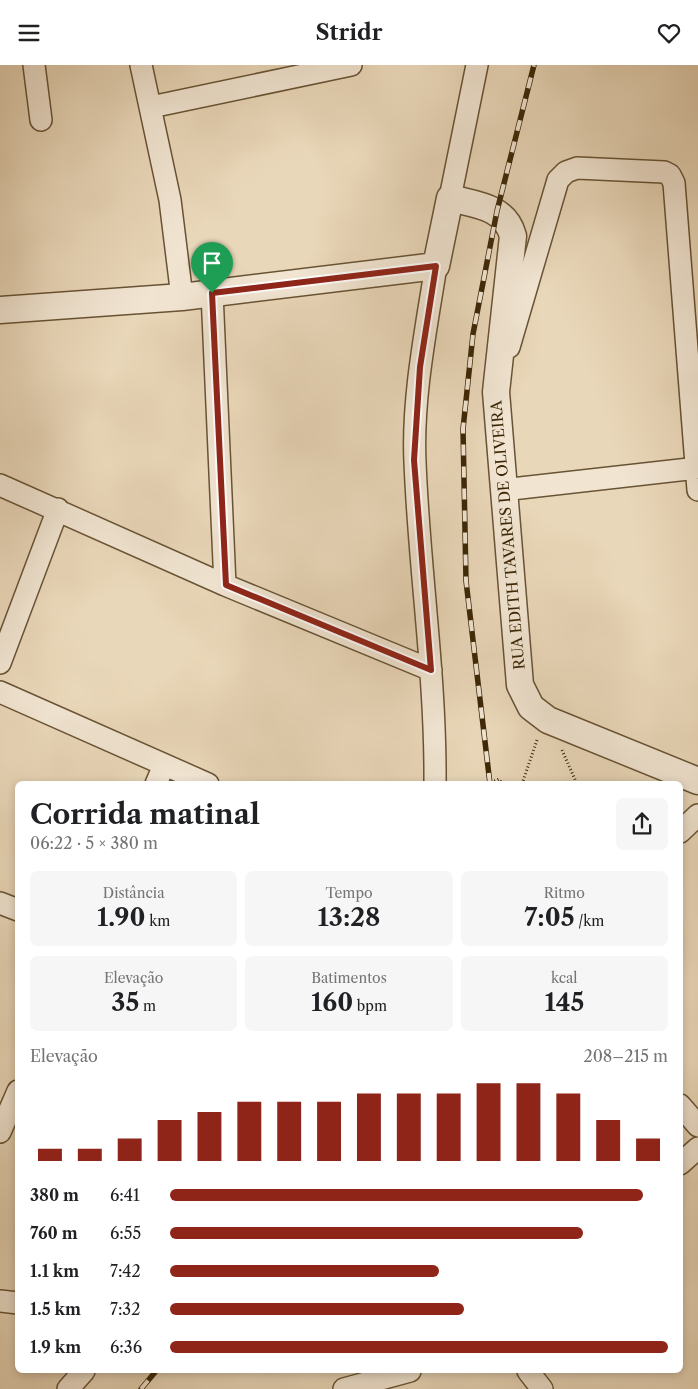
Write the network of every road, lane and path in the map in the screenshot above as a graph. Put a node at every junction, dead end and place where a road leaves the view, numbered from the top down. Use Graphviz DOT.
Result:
graph roads {
  1 [pos="34,65"];
  2 [pos="142,65"];
  3 [pos="351,65"];
  4 [pos="477,65"];
  5 [pos="151,107"];
  6 [pos="42,121"];
  7 [pos="450,198"];
  8 [pos="436,266"];
  9 [pos="212,293"];
  10 [pos="182,297"];
  11 [pos="0,310"];
  12 [pos="496,392"];
  13 [pos="697,468"];
  14 [pos="0,485"];
  15 [pos="502,490"];
  16 [pos="698,490"];
  17 [pos="58,509"];
  18 [pos="226,585"];
  19 [pos="0,663"];
  20 [pos="431,670"];
  21 [pos="0,692"];
  22 [pos="549,720"];
  23 [pos="160,774"];
  24 [pos="194,781"];
  25 [pos="435,781"];
  26 [pos="523,781"];
  27 [pos="576,781"];
  28 [pos="698,781"];
  29 [pos="698,815"];
  30 [pos="683,828"];
  31 [pos="0,903"];
  32 [pos="15,910"];
  33 [pos="12,1099"];
  34 [pos="0,1132"];
  35 [pos="698,1148"];
  36 [pos="683,1161"];
  37 [pos="0,1301"];
  38 [pos="15,1303"];
  39 [pos="82,1373"];
  40 [pos="403,1373"];
  41 [pos="408,1373"];
  42 [pos="68,1389"];
  43 [pos="344,1389"];
  44 [pos="394,1389"];
  1 -- 6 [label="street"];
  2 -- 5 [label="street"];
  3 -- 5 [label="street"];
  4 -- 7 [label="street"];
  5 -- 10 [label="street"];
  7 -- 8 [label="street"];
  7 -- 12 [label="street"];
  8 -- 9 [label="street"];
  8 -- 20 [label="street"];
  9 -- 10 [label="street"];
  9 -- 18 [label="street"];
  10 -- 11 [label="street"];
  12 -- 13 [label="street, RUA EDITH TAVARES DE OLIVEIRA"];
  12 -- 15 [label="street, RUA EDITH TAVARES DE OLIVEIRA"];
  13 -- 15 [label="street"];
  13 -- 16 [label="street"];
  14 -- 17 [label="street"];
  15 -- 22 [label="street, RUA EDITH TAVARES DE OLIVEIRA"];
  17 -- 18 [label="street"];
  17 -- 19 [label="street"];
  18 -- 20 [label="street"];
  20 -- 25 [label="street"];
  21 -- 23 [label="street"];
  22 -- 26 [label="path"];
  22 -- 27 [label="path"];
  22 -- 28 [label="street"];
  23 -- 24 [label="street"];
  29 -- 30 [label="street"];
  31 -- 32 [label="street"];
  33 -- 34 [label="street"];
  35 -- 36 [label="street"];
  37 -- 38 [label="street"];
  39 -- 42 [label="street"];
  40 -- 43 [label="street"];
  41 -- 44 [label="street"];
}
